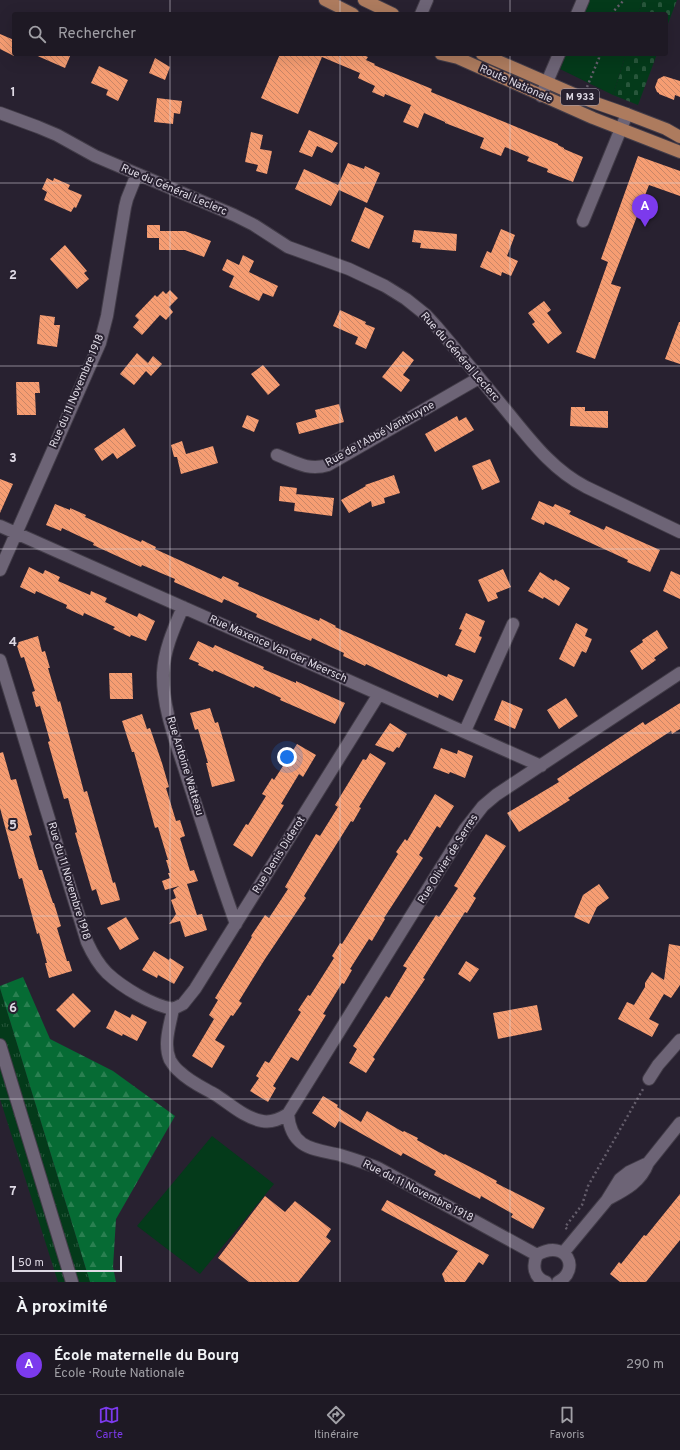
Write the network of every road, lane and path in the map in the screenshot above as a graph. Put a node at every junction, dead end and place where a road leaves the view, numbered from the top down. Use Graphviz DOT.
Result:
graph roads {
  1 [pos="325,0"];
  2 [pos="364,0"];
  3 [pos="427,0"];
  4 [pos="583,0"];
  5 [pos="624,0"];
  6 [pos="349,12"];
  7 [pos="389,12"];
  8 [pos="422,12"];
  9 [pos="578,12"];
  10 [pos="613,12"];
  11 [pos="450,56"];
  12 [pos="487,56"];
  13 [pos="558,56"];
  14 [pos="599,56"];
  15 [pos="547,82"];
  16 [pos="569,92"];
  17 [pos="542,96"];
  18 [pos="0,113"];
  19 [pos="627,114"];
  20 [pos="621,129"];
  21 [pos="680,137"];
  22 [pos="680,152"];
  23 [pos="137,174"];
  24 [pos="583,221"];
  25 [pos="479,378"];
  26 [pos="277,455"];
  27 [pos="0,526"];
  28 [pos="680,532"];
  29 [pos="16,533"];
  30 [pos="0,570"];
  31 [pos="183,606"];
  32 [pos="513,624"];
  33 [pos="0,660"];
  34 [pos="680,673"];
  35 [pos="379,694"];
  36 [pos="465,732"];
  37 [pos="541,766"];
  38 [pos="236,924"];
  39 [pos="172,1009"];
  40 [pos="680,1040"];
  41 [pos="0,1045"];
  42 [pos="649,1079"];
  43 [pos="288,1114"];
  44 [pos="680,1123"];
  45 [pos="577,1237"];
  46 [pos="563,1253"];
  47 [pos="537,1255"];
  48 [pos="542,1281"];
  49 [pos="72,1282"];
  50 [pos="558,1282"];
  1 -- 6 [label="main road"];
  2 -- 7 [label="main road"];
  3 -- 8 [label="street"];
  4 -- 9 [label="street"];
  5 -- 10 [label="path"];
  11 -- 17 [label="main road, Route Nationale / M 933"];
  12 -- 15 [label="main road, Route Nationale / M 933"];
  13 -- 15 [label="street"];
  14 -- 16 [label="path"];
  15 -- 16 [label="main road, Route Nationale / M 933"];
  15 -- 17 [label="street"];
  16 -- 19 [label="main road, Route Nationale / M 933"];
  17 -- 20 [label="main road, Route Nationale / M 933"];
  18 -- 23 [label="street, Rue du Général Leclerc"];
  19 -- 20 [label="street"];
  19 -- 21 [label="main road, Route Nationale / M 933"];
  20 -- 22 [label="main road, Route Nationale / M 933"];
  20 -- 24 [label="street"];
  23 -- 25 [label="street, Rue du Général Leclerc"];
  23 -- 29 [label="street, Rue du 11 Novembre 1918"];
  25 -- 26 [label="street, Rue de l'Abbé Vanthuyne"];
  25 -- 28 [label="street, Rue du Général Leclerc"];
  27 -- 29 [label="street"];
  29 -- 30 [label="street, Rue du 11 Novembre 1918"];
  29 -- 31 [label="street, Rue Maxence Van der Meersch"];
  31 -- 35 [label="street, Rue Maxence Van der Meersch"];
  31 -- 38 [label="street, Rue Antoine Watteau"];
  32 -- 36 [label="street"];
  33 -- 39 [label="street, Rue du 11 Novembre 1918"];
  34 -- 37 [label="street, Rue Olivier de Serres"];
  35 -- 36 [label="street, Rue Maxence Van der Meersch"];
  35 -- 38 [label="street, Rue Denis Diderot"];
  36 -- 37 [label="street, Rue Maxence Van der Meersch"];
  37 -- 43 [label="street, Rue Olivier de Serres"];
  38 -- 39 [label="street, Rue Denis Diderot"];
  39 -- 43 [label="street"];
  40 -- 42 [label="street"];
  41 -- 49 [label="street"];
  42 -- 45 [label="path"];
  43 -- 47 [label="street, Rue du 11 Novembre 1918"];
  44 -- 45 [label="street"];
  45 -- 46 [label="street"];
  46 -- 47 [label="street"];
  46 -- 50 [label="street"];
  47 -- 48 [label="street"];
}
